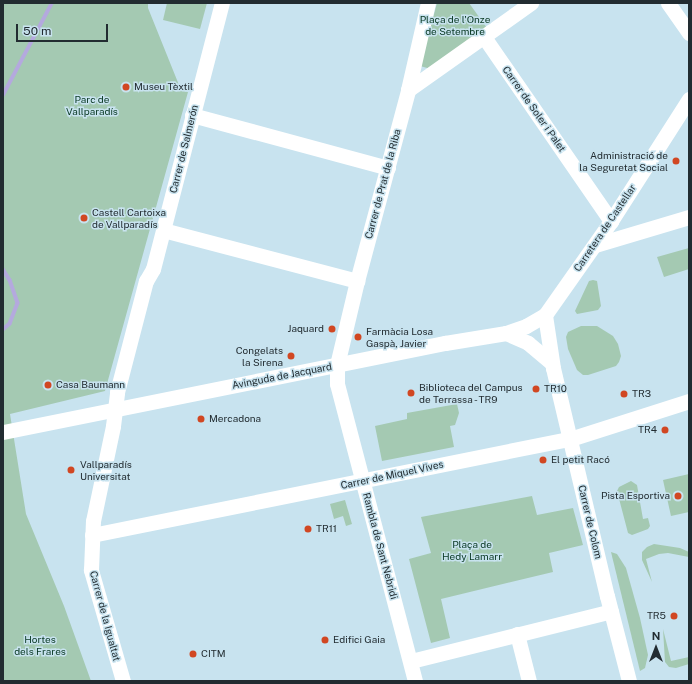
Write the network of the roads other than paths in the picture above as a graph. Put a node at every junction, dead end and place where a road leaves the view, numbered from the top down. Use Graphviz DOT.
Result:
graph roads {
  1 [pos="222,3"];
  2 [pos="428,3"];
  3 [pos="531,3"];
  4 [pos="668,3"];
  5 [pos="689,33"];
  6 [pos="484,38"];
  7 [pos="408,90"];
  8 [pos="689,99"];
  9 [pos="192,115"];
  10 [pos="388,168"];
  11 [pos="689,217"];
  12 [pos="611,221"];
  13 [pos="163,230"];
  14 [pos="595,244"];
  15 [pos="357,280"];
  16 [pos="545,315"];
  17 [pos="506,333"];
  18 [pos="552,363"];
  19 [pos="338,365"];
  20 [pos="689,401"];
  21 [pos="115,410"];
  22 [pos="10,431"];
  23 [pos="570,439"];
  24 [pos="363,482"];
  25 [pos="92,535"];
  26 [pos="611,611"];
  27 [pos="517,634"];
  28 [pos="411,661"];
  29 [pos="123,681"];
  30 [pos="415,681"];
  31 [pos="529,681"];
  32 [pos="630,681"];
  1 -- 9 [label="street, Carrer de Salmerón"];
  2 -- 7 [label="street, Carrer de Prat de la Riba"];
  3 -- 6 [label="street"];
  4 -- 5 [label="street"];
  6 -- 7 [label="street"];
  6 -- 12 [label="street, Carrer de Soler i Palet"];
  7 -- 10 [label="street, Carrer de Prat de la Riba"];
  8 -- 12 [label="street, Carretera de Castellar"];
  9 -- 10 [label="street"];
  9 -- 13 [label="street, Carrer de Salmerón"];
  10 -- 15 [label="street, Carrer de Prat de la Riba"];
  11 -- 14 [label="street"];
  12 -- 14 [label="street, Carretera de Castellar"];
  13 -- 15 [label="street"];
  13 -- 21 [label="street, Carrer de Salmerón"];
  14 -- 16 [label="street, Carretera de Castellar"];
  15 -- 19 [label="street, Carrer de Prat de la Riba"];
  16 -- 17 [label="street, Avinguda de Jacquard"];
  16 -- 18 [label="street, Carrer de Colom"];
  17 -- 18 [label="street"];
  17 -- 19 [label="street, Avinguda de Jacquard"];
  18 -- 23 [label="street, Carrer de Colom"];
  19 -- 21 [label="street, Avinguda de Jacquard"];
  19 -- 24 [label="street, Rambla de Sant Nebridi"];
  20 -- 23 [label="street, Carrer de Miquel Vives"];
  21 -- 22 [label="street, Avinguda de Jacquard"];
  21 -- 25 [label="street, Carrer de la Igualtat"];
  23 -- 24 [label="street, Carrer de Miquel Vives"];
  23 -- 26 [label="street, Carrer de Colom"];
  24 -- 25 [label="street, Carrer de Miquel Vives"];
  24 -- 28 [label="street, Rambla de Sant Nebridi"];
  25 -- 29 [label="street, Carrer de la Igualtat"];
  26 -- 27 [label="street"];
  26 -- 32 [label="street, Carrer de Colom"];
  27 -- 28 [label="street"];
  27 -- 31 [label="street"];
  28 -- 30 [label="street, Rambla de Sant Nebridi"];
}
